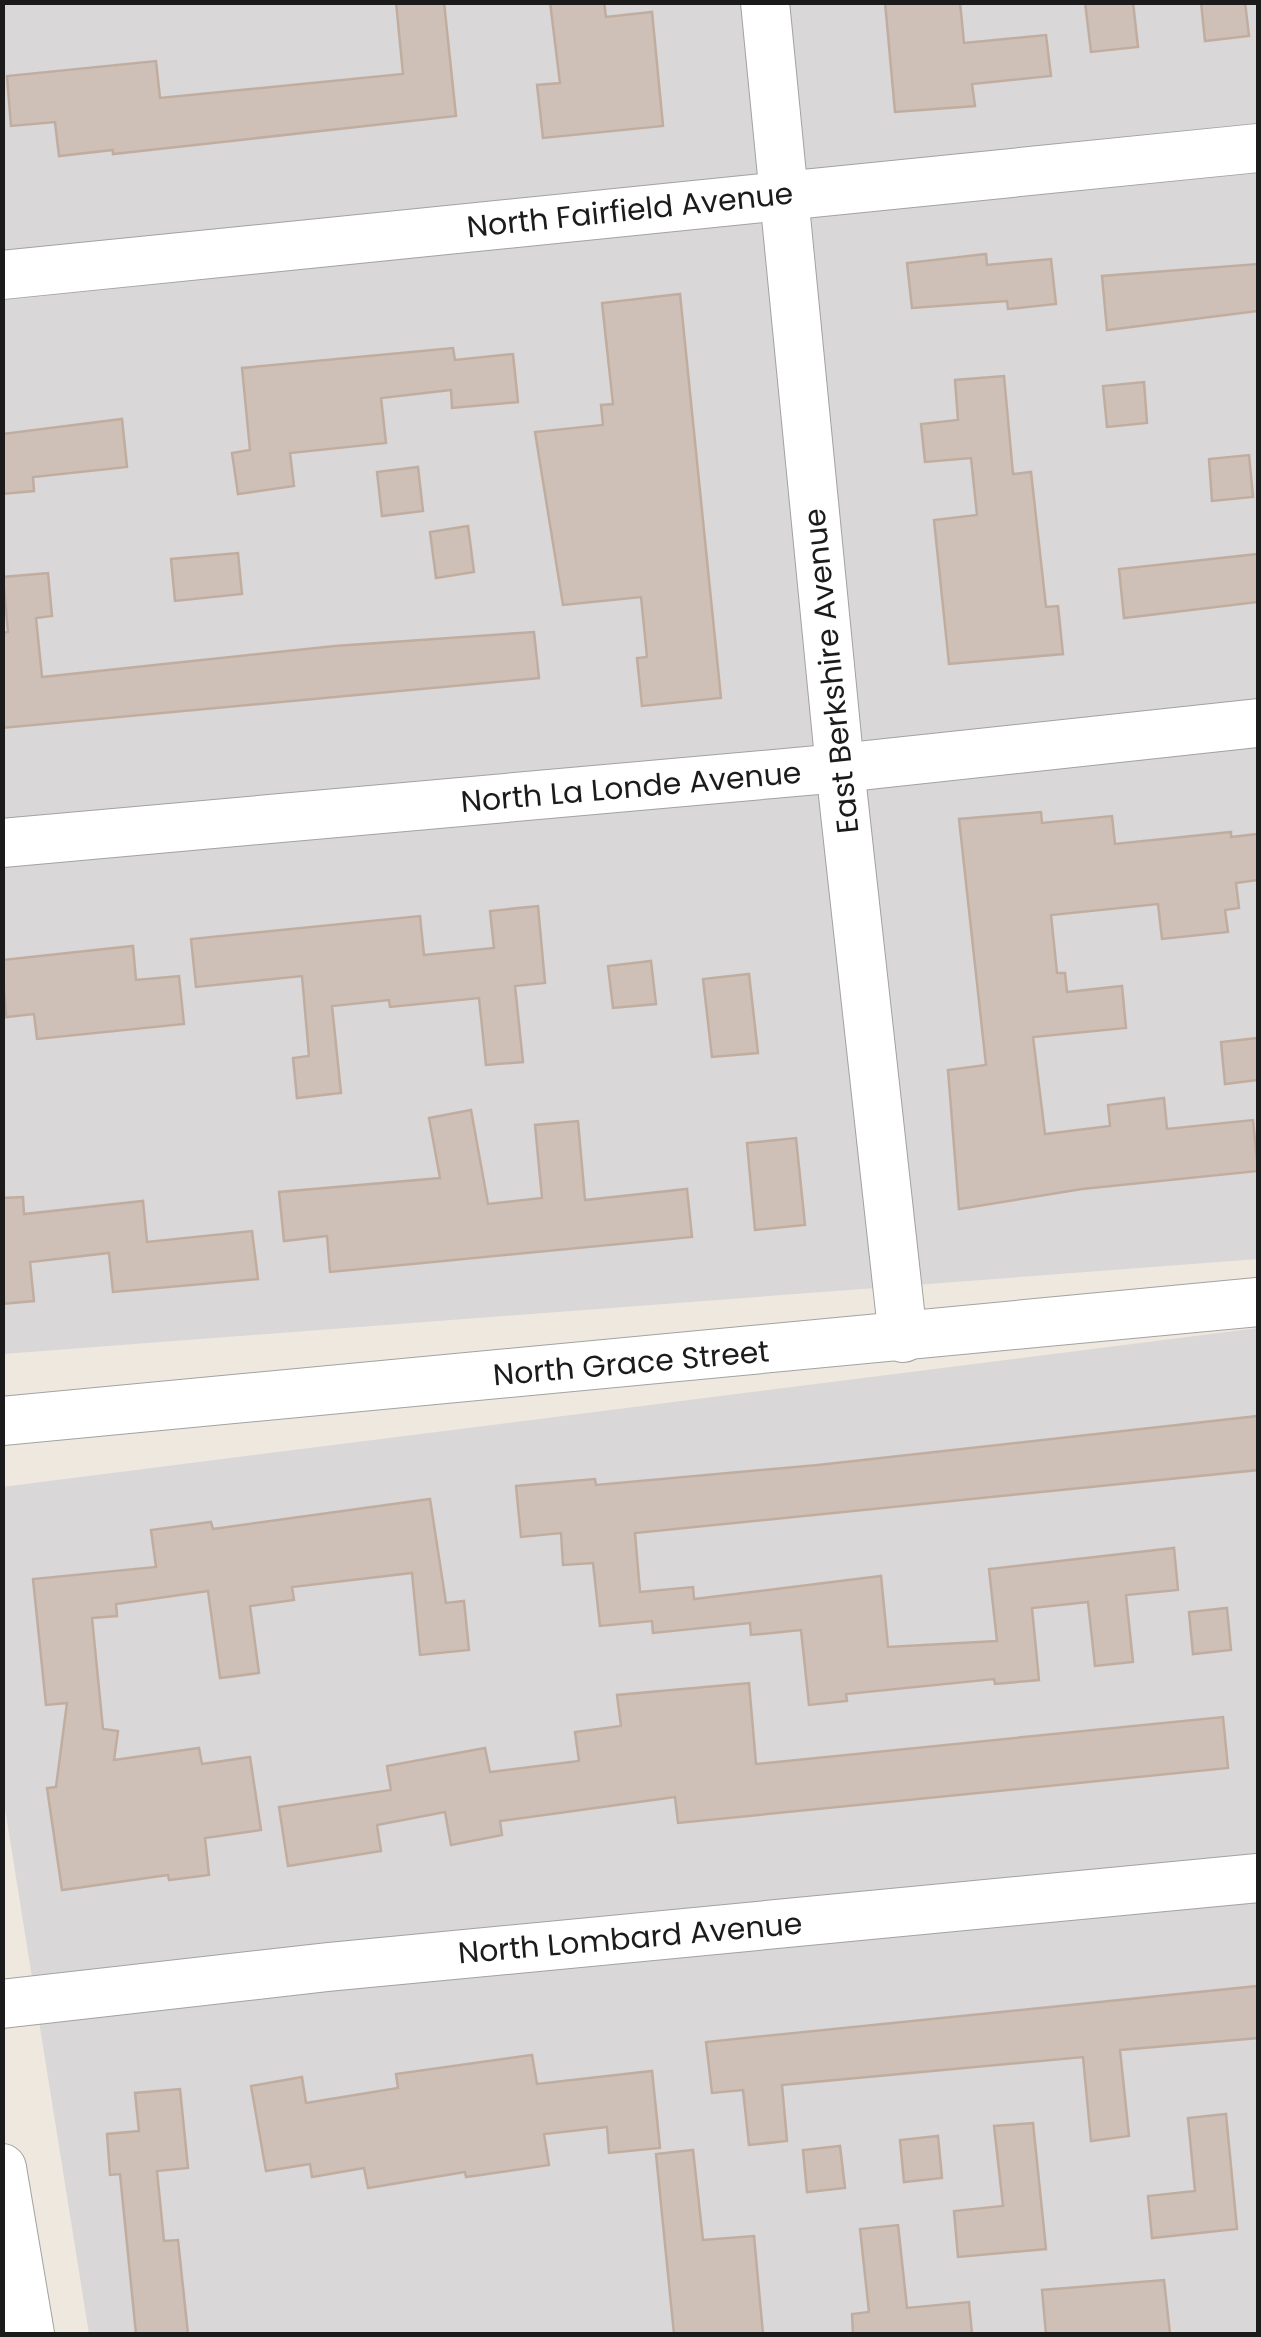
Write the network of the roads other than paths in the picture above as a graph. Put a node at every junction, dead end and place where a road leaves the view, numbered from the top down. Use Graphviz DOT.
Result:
graph roads {
  1 [pos="765,2"];
  2 [pos="1258,148"];
  3 [pos="784,194"];
  4 [pos="2,275"];
  5 [pos="1258,723"];
  6 [pos="840,768"];
  7 [pos="2,843"];
  8 [pos="1258,1302"];
  9 [pos="903,1338"];
  10 [pos="2,1420"];
  11 [pos="1258,1878"];
  12 [pos="2,2004"];
  13 [pos="2,2168"];
  14 [pos="30,2334"];
  1 -- 3 [label="street, East Berkshire Avenue"];
  2 -- 3 [label="street, North Fairfield Avenue"];
  3 -- 4 [label="street, North Fairfield Avenue"];
  3 -- 6 [label="street, East Berkshire Avenue"];
  5 -- 6 [label="street, North La Londe Avenue"];
  6 -- 7 [label="street, North La Londe Avenue"];
  6 -- 9 [label="street, East Berkshire Avenue"];
  8 -- 9 [label="street, North Grace Street"];
  9 -- 10 [label="street, North Grace Street"];
  11 -- 12 [label="street, North Lombard Avenue"];
  13 -- 14 [label="street"];
}
